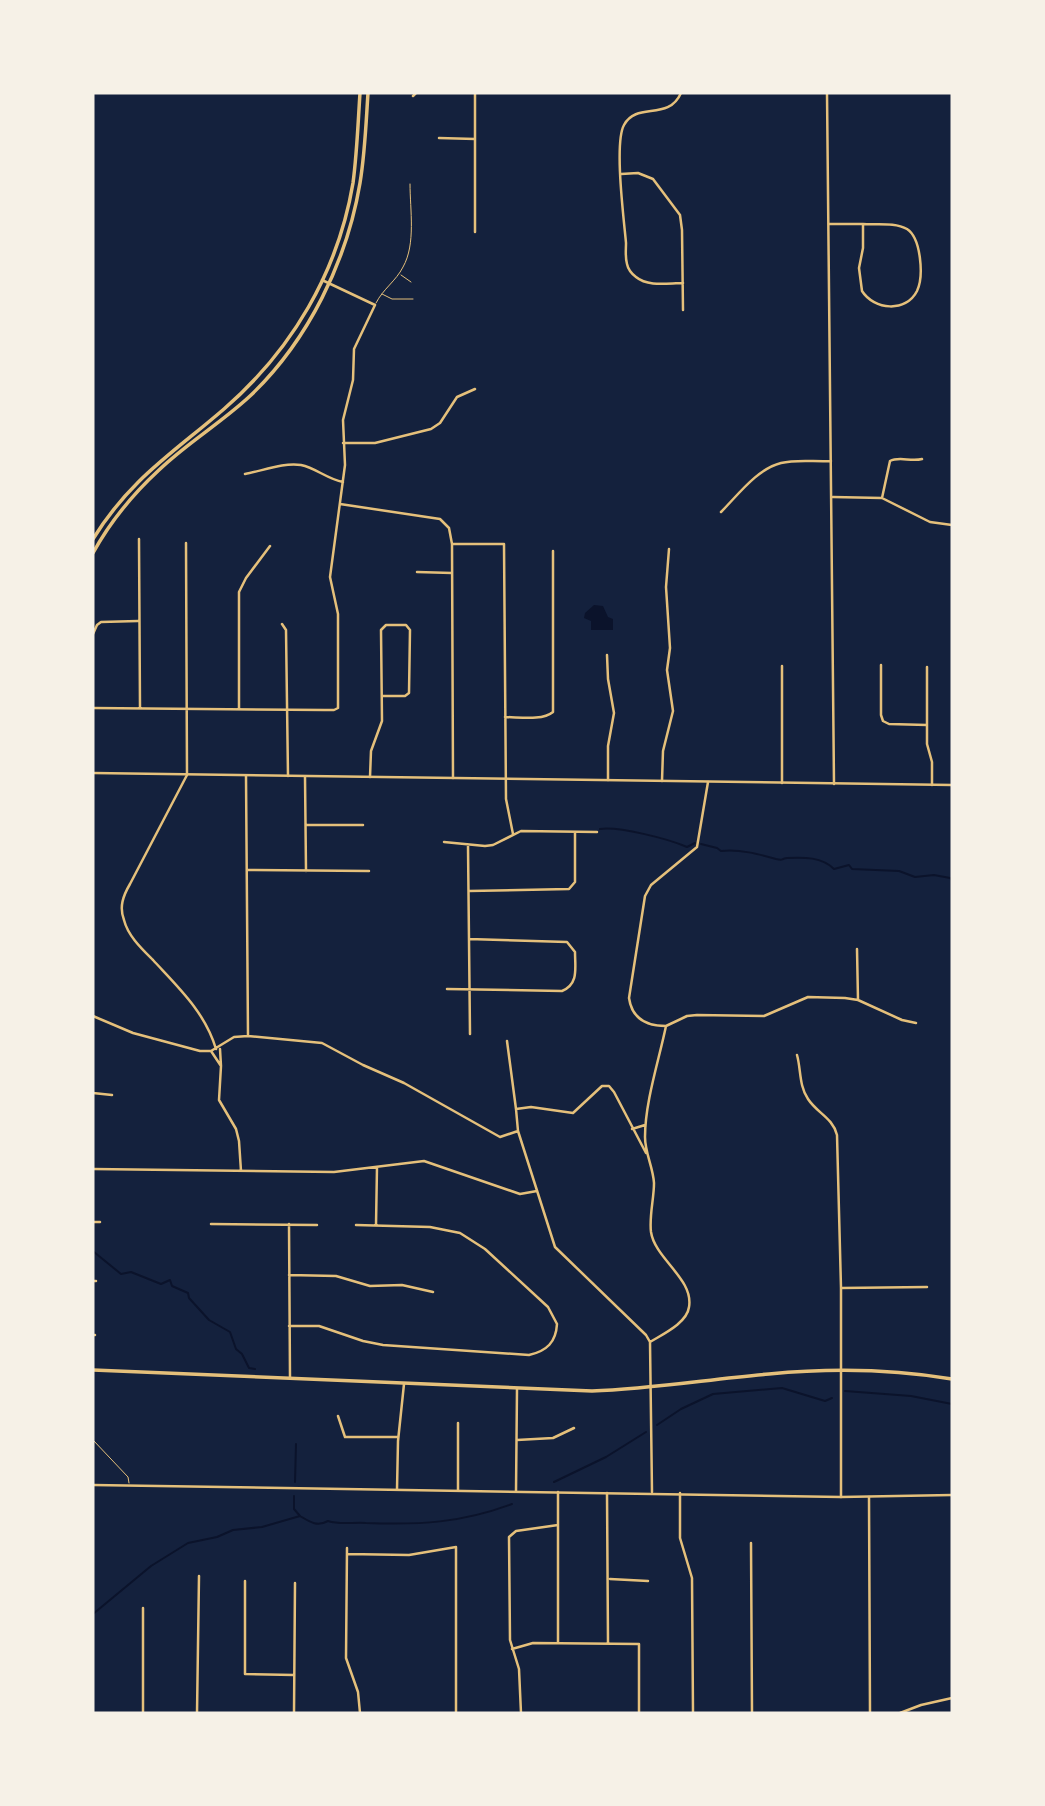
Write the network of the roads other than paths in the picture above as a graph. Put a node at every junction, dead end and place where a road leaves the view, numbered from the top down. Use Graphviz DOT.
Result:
graph roads {
  1 [pos="360,93"];
  2 [pos="368,93"];
  3 [pos="475,93"];
  4 [pos="681,93"];
  5 [pos="827,93"];
  6 [pos="439,138"];
  7 [pos="475,139"];
  8 [pos="621,174"];
  9 [pos="410,184"];
  10 [pos="829,224"];
  11 [pos="863,224"];
  12 [pos="475,232"];
  13 [pos="399,274"];
  14 [pos="323,280"];
  15 [pos="411,282"];
  16 [pos="683,283"];
  17 [pos="329,284"];
  18 [pos="381,293"];
  19 [pos="413,299"];
  20 [pos="375,305"];
  21 [pos="683,310"];
  22 [pos="475,389"];
  23 [pos="343,443"];
  24 [pos="922,459"];
  25 [pos="831,461"];
  26 [pos="245,474"];
  27 [pos="343,482"];
  28 [pos="832,497"];
  29 [pos="882,498"];
  30 [pos="340,504"];
  31 [pos="721,512"];
  32 [pos="952,525"];
  33 [pos="93,539"];
  34 [pos="139,539"];
  35 [pos="186,543"];
  36 [pos="452,544"];
  37 [pos="270,546"];
  38 [pos="669,550"];
  39 [pos="553,551"];
  40 [pos="93,552"];
  41 [pos="417,572"];
  42 [pos="452,573"];
  43 [pos="139,621"];
  44 [pos="282,624"];
  45 [pos="93,634"];
  46 [pos="607,655"];
  47 [pos="881,665"];
  48 [pos="782,666"];
  49 [pos="927,667"];
  50 [pos="382,696"];
  51 [pos="93,708"];
  52 [pos="140,708"];
  53 [pos="187,709"];
  54 [pos="239,709"];
  55 [pos="287,710"];
  56 [pos="506,717"];
  57 [pos="927,725"];
  58 [pos="93,773"];
  59 [pos="187,775"];
  60 [pos="246,776"];
  61 [pos="288,776"];
  62 [pos="305,777"];
  63 [pos="370,777"];
  64 [pos="453,778"];
  65 [pos="505,779"];
  66 [pos="608,780"];
  67 [pos="662,781"];
  68 [pos="708,782"];
  69 [pos="782,783"];
  70 [pos="834,783"];
  71 [pos="932,785"];
  72 [pos="952,785"];
  73 [pos="306,825"];
  74 [pos="363,825"];
  75 [pos="575,832"];
  76 [pos="597,832"];
  77 [pos="513,834"];
  78 [pos="444,842"];
  79 [pos="468,846"];
  80 [pos="247,870"];
  81 [pos="306,871"];
  82 [pos="369,871"];
  83 [pos="469,891"];
  84 [pos="469,939"];
  85 [pos="857,949"];
  86 [pos="447,989"];
  87 [pos="469,989"];
  88 [pos="858,1000"];
  89 [pos="93,1016"];
  90 [pos="916,1023"];
  91 [pos="666,1026"];
  92 [pos="470,1034"];
  93 [pos="248,1035"];
  94 [pos="507,1041"];
  95 [pos="218,1048"];
  96 [pos="211,1051"];
  97 [pos="797,1055"];
  98 [pos="221,1066"];
  99 [pos="93,1093"];
  100 [pos="112,1095"];
  101 [pos="516,1109"];
  102 [pos="645,1125"];
  103 [pos="632,1129"];
  104 [pos="518,1131"];
  105 [pos="646,1153"];
  106 [pos="377,1167"];
  107 [pos="93,1169"];
  108 [pos="241,1171"];
  109 [pos="537,1191"];
  110 [pos="93,1222"];
  111 [pos="100,1222"];
  112 [pos="211,1224"];
  113 [pos="289,1224"];
  114 [pos="317,1225"];
  115 [pos="356,1225"];
  116 [pos="376,1225"];
  117 [pos="289,1275"];
  118 [pos="927,1287"];
  119 [pos="841,1288"];
  120 [pos="433,1293"];
  121 [pos="289,1326"];
  122 [pos="650,1342"];
  123 [pos="93,1370"];
  124 [pos="840,1370"];
  125 [pos="290,1377"];
  126 [pos="952,1379"];
  127 [pos="404,1383"];
  128 [pos="653,1387"];
  129 [pos="517,1388"];
  130 [pos="338,1416"];
  131 [pos="458,1423"];
  132 [pos="574,1428"];
  133 [pos="398,1437"];
  134 [pos="93,1440"];
  135 [pos="516,1440"];
  136 [pos="93,1485"];
  137 [pos="129,1485"];
  138 [pos="397,1489"];
  139 [pos="457,1490"];
  140 [pos="516,1491"];
  141 [pos="558,1491"];
  142 [pos="607,1492"];
  143 [pos="652,1492"];
  144 [pos="680,1493"];
  145 [pos="952,1495"];
  146 [pos="841,1497"];
  147 [pos="869,1497"];
  148 [pos="558,1525"];
  149 [pos="751,1543"];
  150 [pos="347,1548"];
  151 [pos="347,1554"];
  152 [pos="199,1576"];
  153 [pos="608,1579"];
  154 [pos="245,1581"];
  155 [pos="648,1581"];
  156 [pos="295,1583"];
  157 [pos="143,1608"];
  158 [pos="558,1643"];
  159 [pos="608,1643"];
  160 [pos="512,1648"];
  161 [pos="294,1675"];
  162 [pos="952,1698"];
  163 [pos="144,1713"];
  164 [pos="197,1713"];
  165 [pos="294,1713"];
  166 [pos="360,1713"];
  167 [pos="456,1713"];
  168 [pos="521,1713"];
  169 [pos="639,1713"];
  170 [pos="693,1713"];
  171 [pos="752,1713"];
  172 [pos="870,1713"];
  173 [pos="900,1713"];
  1 -- 14 [label="main road"];
  2 -- 17 [label="main road"];
  3 -- 7 [label="street"];
  4 -- 8 [label="street"];
  5 -- 10 [label="street"];
  6 -- 7 [label="street"];
  7 -- 12 [label="street"];
  8 -- 16 [label="street"];
  8 -- 16 [label="street"];
  9 -- 13 [label="lane"];
  10 -- 11 [label="street"];
  10 -- 25 [label="street"];
  11 -- 11 [label="street"];
  13 -- 15 [label="lane"];
  13 -- 18 [label="lane"];
  14 -- 17 [label="street"];
  14 -- 33 [label="main road"];
  16 -- 21 [label="street"];
  17 -- 20 [label="street"];
  17 -- 40 [label="main road"];
  18 -- 19 [label="lane"];
  18 -- 20 [label="lane"];
  20 -- 23 [label="street"];
  22 -- 23 [label="street"];
  23 -- 27 [label="street"];
  24 -- 29 [label="street"];
  25 -- 28 [label="street"];
  25 -- 31 [label="street"];
  26 -- 27 [label="street"];
  27 -- 30 [label="street"];
  28 -- 29 [label="street"];
  28 -- 70 [label="street"];
  29 -- 32 [label="street"];
  30 -- 36 [label="street"];
  30 -- 55 [label="street"];
  34 -- 43 [label="street"];
  35 -- 53 [label="street"];
  36 -- 42 [label="street"];
  36 -- 56 [label="street"];
  37 -- 54 [label="street"];
  38 -- 67 [label="street"];
  39 -- 56 [label="street"];
  41 -- 42 [label="street"];
  42 -- 64 [label="street"];
  43 -- 45 [label="street"];
  43 -- 52 [label="street"];
  44 -- 55 [label="street"];
  46 -- 66 [label="street"];
  47 -- 57 [label="street"];
  48 -- 69 [label="street"];
  49 -- 57 [label="street"];
  50 -- 50 [label="street"];
  50 -- 63 [label="street"];
  51 -- 52 [label="street"];
  52 -- 53 [label="street"];
  53 -- 54 [label="street"];
  53 -- 59 [label="street"];
  54 -- 55 [label="street"];
  55 -- 61 [label="street"];
  56 -- 65 [label="street"];
  57 -- 71 [label="street"];
  58 -- 59 [label="street"];
  59 -- 60 [label="street"];
  59 -- 95 [label="street"];
  60 -- 61 [label="street"];
  60 -- 80 [label="street"];
  61 -- 62 [label="street"];
  62 -- 63 [label="street"];
  62 -- 73 [label="street"];
  63 -- 64 [label="street"];
  64 -- 65 [label="street"];
  65 -- 66 [label="street"];
  65 -- 77 [label="street"];
  66 -- 67 [label="street"];
  67 -- 68 [label="street"];
  68 -- 69 [label="street"];
  68 -- 91 [label="street"];
  69 -- 70 [label="street"];
  70 -- 71 [label="street"];
  71 -- 72 [label="street"];
  73 -- 74 [label="street"];
  73 -- 81 [label="street"];
  75 -- 76 [label="street"];
  75 -- 77 [label="street"];
  75 -- 83 [label="street"];
  77 -- 79 [label="street"];
  78 -- 79 [label="street"];
  79 -- 83 [label="street"];
  80 -- 81 [label="street"];
  80 -- 93 [label="street"];
  81 -- 82 [label="street"];
  83 -- 84 [label="street"];
  84 -- 87 [label="street"];
  84 -- 87 [label="street"];
  85 -- 88 [label="street"];
  86 -- 87 [label="street"];
  87 -- 92 [label="street"];
  88 -- 90 [label="street"];
  88 -- 91 [label="street"];
  89 -- 96 [label="street"];
  91 -- 102 [label="street"];
  93 -- 95 [label="street"];
  93 -- 104 [label="street"];
  94 -- 101 [label="street"];
  95 -- 96 [label="street"];
  95 -- 98 [label="street"];
  96 -- 98 [label="street"];
  97 -- 119 [label="street"];
  98 -- 108 [label="street"];
  99 -- 100 [label="street"];
  101 -- 103 [label="street"];
  101 -- 104 [label="street"];
  102 -- 103 [label="street"];
  102 -- 105 [label="street"];
  103 -- 105 [label="street"];
  104 -- 109 [label="street"];
  105 -- 122 [label="street"];
  106 -- 108 [label="street"];
  106 -- 109 [label="street"];
  106 -- 116 [label="street"];
  107 -- 108 [label="street"];
  109 -- 122 [label="street"];
  110 -- 111 [label="street"];
  112 -- 113 [label="street"];
  113 -- 114 [label="street"];
  113 -- 117 [label="street"];
  115 -- 116 [label="street"];
  116 -- 121 [label="street"];
  117 -- 120 [label="street"];
  117 -- 121 [label="street"];
  118 -- 119 [label="street"];
  119 -- 124 [label="street"];
  121 -- 125 [label="street"];
  122 -- 128 [label="street"];
  123 -- 125 [label="main road"];
  124 -- 126 [label="main road"];
  124 -- 128 [label="main road"];
  124 -- 146 [label="street"];
  125 -- 127 [label="main road"];
  127 -- 129 [label="main road"];
  127 -- 133 [label="street"];
  128 -- 129 [label="main road"];
  128 -- 143 [label="street"];
  129 -- 135 [label="street"];
  130 -- 133 [label="street"];
  131 -- 139 [label="street"];
  132 -- 135 [label="street"];
  133 -- 138 [label="street"];
  134 -- 137 [label="lane"];
  135 -- 140 [label="street"];
  136 -- 137 [label="street"];
  137 -- 138 [label="street"];
  138 -- 139 [label="street"];
  139 -- 140 [label="street"];
  140 -- 141 [label="street"];
  141 -- 142 [label="street"];
  141 -- 148 [label="street"];
  142 -- 143 [label="street"];
  142 -- 153 [label="street"];
  143 -- 144 [label="street"];
  144 -- 146 [label="street"];
  144 -- 170 [label="street"];
  145 -- 147 [label="street"];
  146 -- 147 [label="street"];
  147 -- 172 [label="street"];
  148 -- 158 [label="street"];
  148 -- 160 [label="street"];
  149 -- 171 [label="street"];
  150 -- 151 [label="street"];
  151 -- 166 [label="street"];
  151 -- 167 [label="street"];
  152 -- 164 [label="street"];
  153 -- 155 [label="street"];
  153 -- 159 [label="street"];
  154 -- 161 [label="street"];
  156 -- 161 [label="street"];
  157 -- 163 [label="street"];
  158 -- 159 [label="street"];
  158 -- 160 [label="street"];
  159 -- 169 [label="street"];
  160 -- 168 [label="street"];
  161 -- 165 [label="street"];
  162 -- 173 [label="street"];
}
